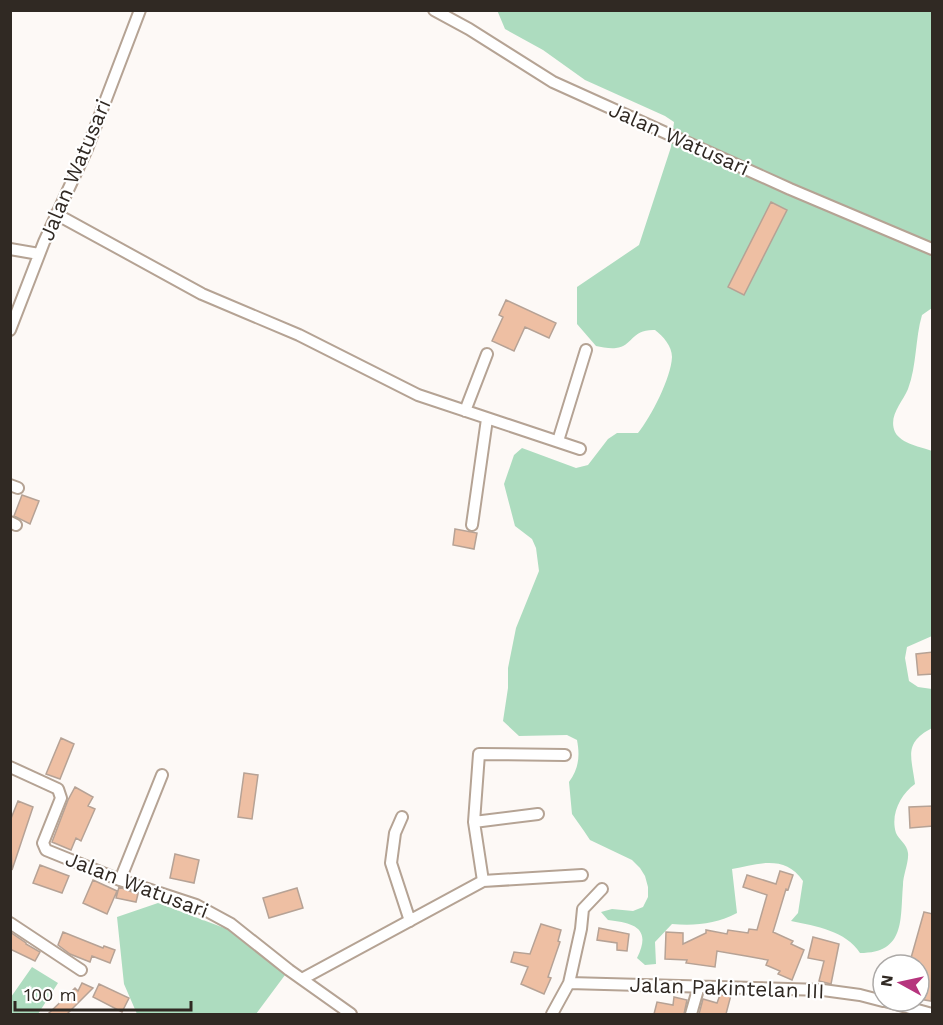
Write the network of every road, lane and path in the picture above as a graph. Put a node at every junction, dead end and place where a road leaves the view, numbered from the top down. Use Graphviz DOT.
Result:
graph roads {
  1 [pos="141,10"];
  2 [pos="434,10"];
  3 [pos="56,214"];
  4 [pos="10,249"];
  5 [pos="933,249"];
  6 [pos="39,254"];
  7 [pos="14,311"];
  8 [pos="10,330"];
  9 [pos="586,350"];
  10 [pos="488,354"];
  11 [pos="465,411"];
  12 [pos="487,419"];
  13 [pos="558,441"];
  14 [pos="580,448"];
  15 [pos="472,525"];
  16 [pos="565,755"];
  17 [pos="10,767"];
  18 [pos="162,775"];
  19 [pos="538,814"];
  20 [pos="402,817"];
  21 [pos="474,822"];
  22 [pos="582,874"];
  23 [pos="120,880"];
  24 [pos="483,881"];
  25 [pos="602,889"];
  26 [pos="410,921"];
  27 [pos="10,924"];
  28 [pos="81,970"];
  29 [pos="302,979"];
  30 [pos="569,982"];
  31 [pos="699,986"];
  32 [pos="871,997"];
  33 [pos="351,1014"];
  34 [pos="552,1014"];
  35 [pos="691,1014"];
  1 -- 3 [label="street, Jalan Watusari"];
  2 -- 5 [label="street, Jalan Watusari"];
  3 -- 6 [label="street, Jalan Watusari"];
  3 -- 11 [label="street"];
  4 -- 6 [label="street"];
  6 -- 7 [label="street, Jalan Watusari"];
  7 -- 8 [label="street, Jalan Watusari"];
  9 -- 13 [label="street"];
  10 -- 11 [label="street"];
  11 -- 12 [label="street"];
  12 -- 13 [label="street"];
  12 -- 15 [label="street"];
  13 -- 14 [label="street"];
  16 -- 21 [label="street"];
  17 -- 23 [label="street, Jalan Watusari"];
  18 -- 23 [label="street"];
  19 -- 21 [label="street"];
  20 -- 26 [label="street"];
  21 -- 24 [label="street"];
  22 -- 24 [label="street"];
  23 -- 29 [label="street, Jalan Watusari"];
  24 -- 26 [label="street"];
  25 -- 30 [label="street"];
  26 -- 29 [label="street"];
  27 -- 28 [label="street"];
  29 -- 33 [label="street, Jalan Watusari"];
  30 -- 31 [label="street, Jalan Pakintelan III"];
  30 -- 34 [label="street"];
  31 -- 32 [label="street, Jalan Pakintelan III"];
  31 -- 35 [label="street"];
}
